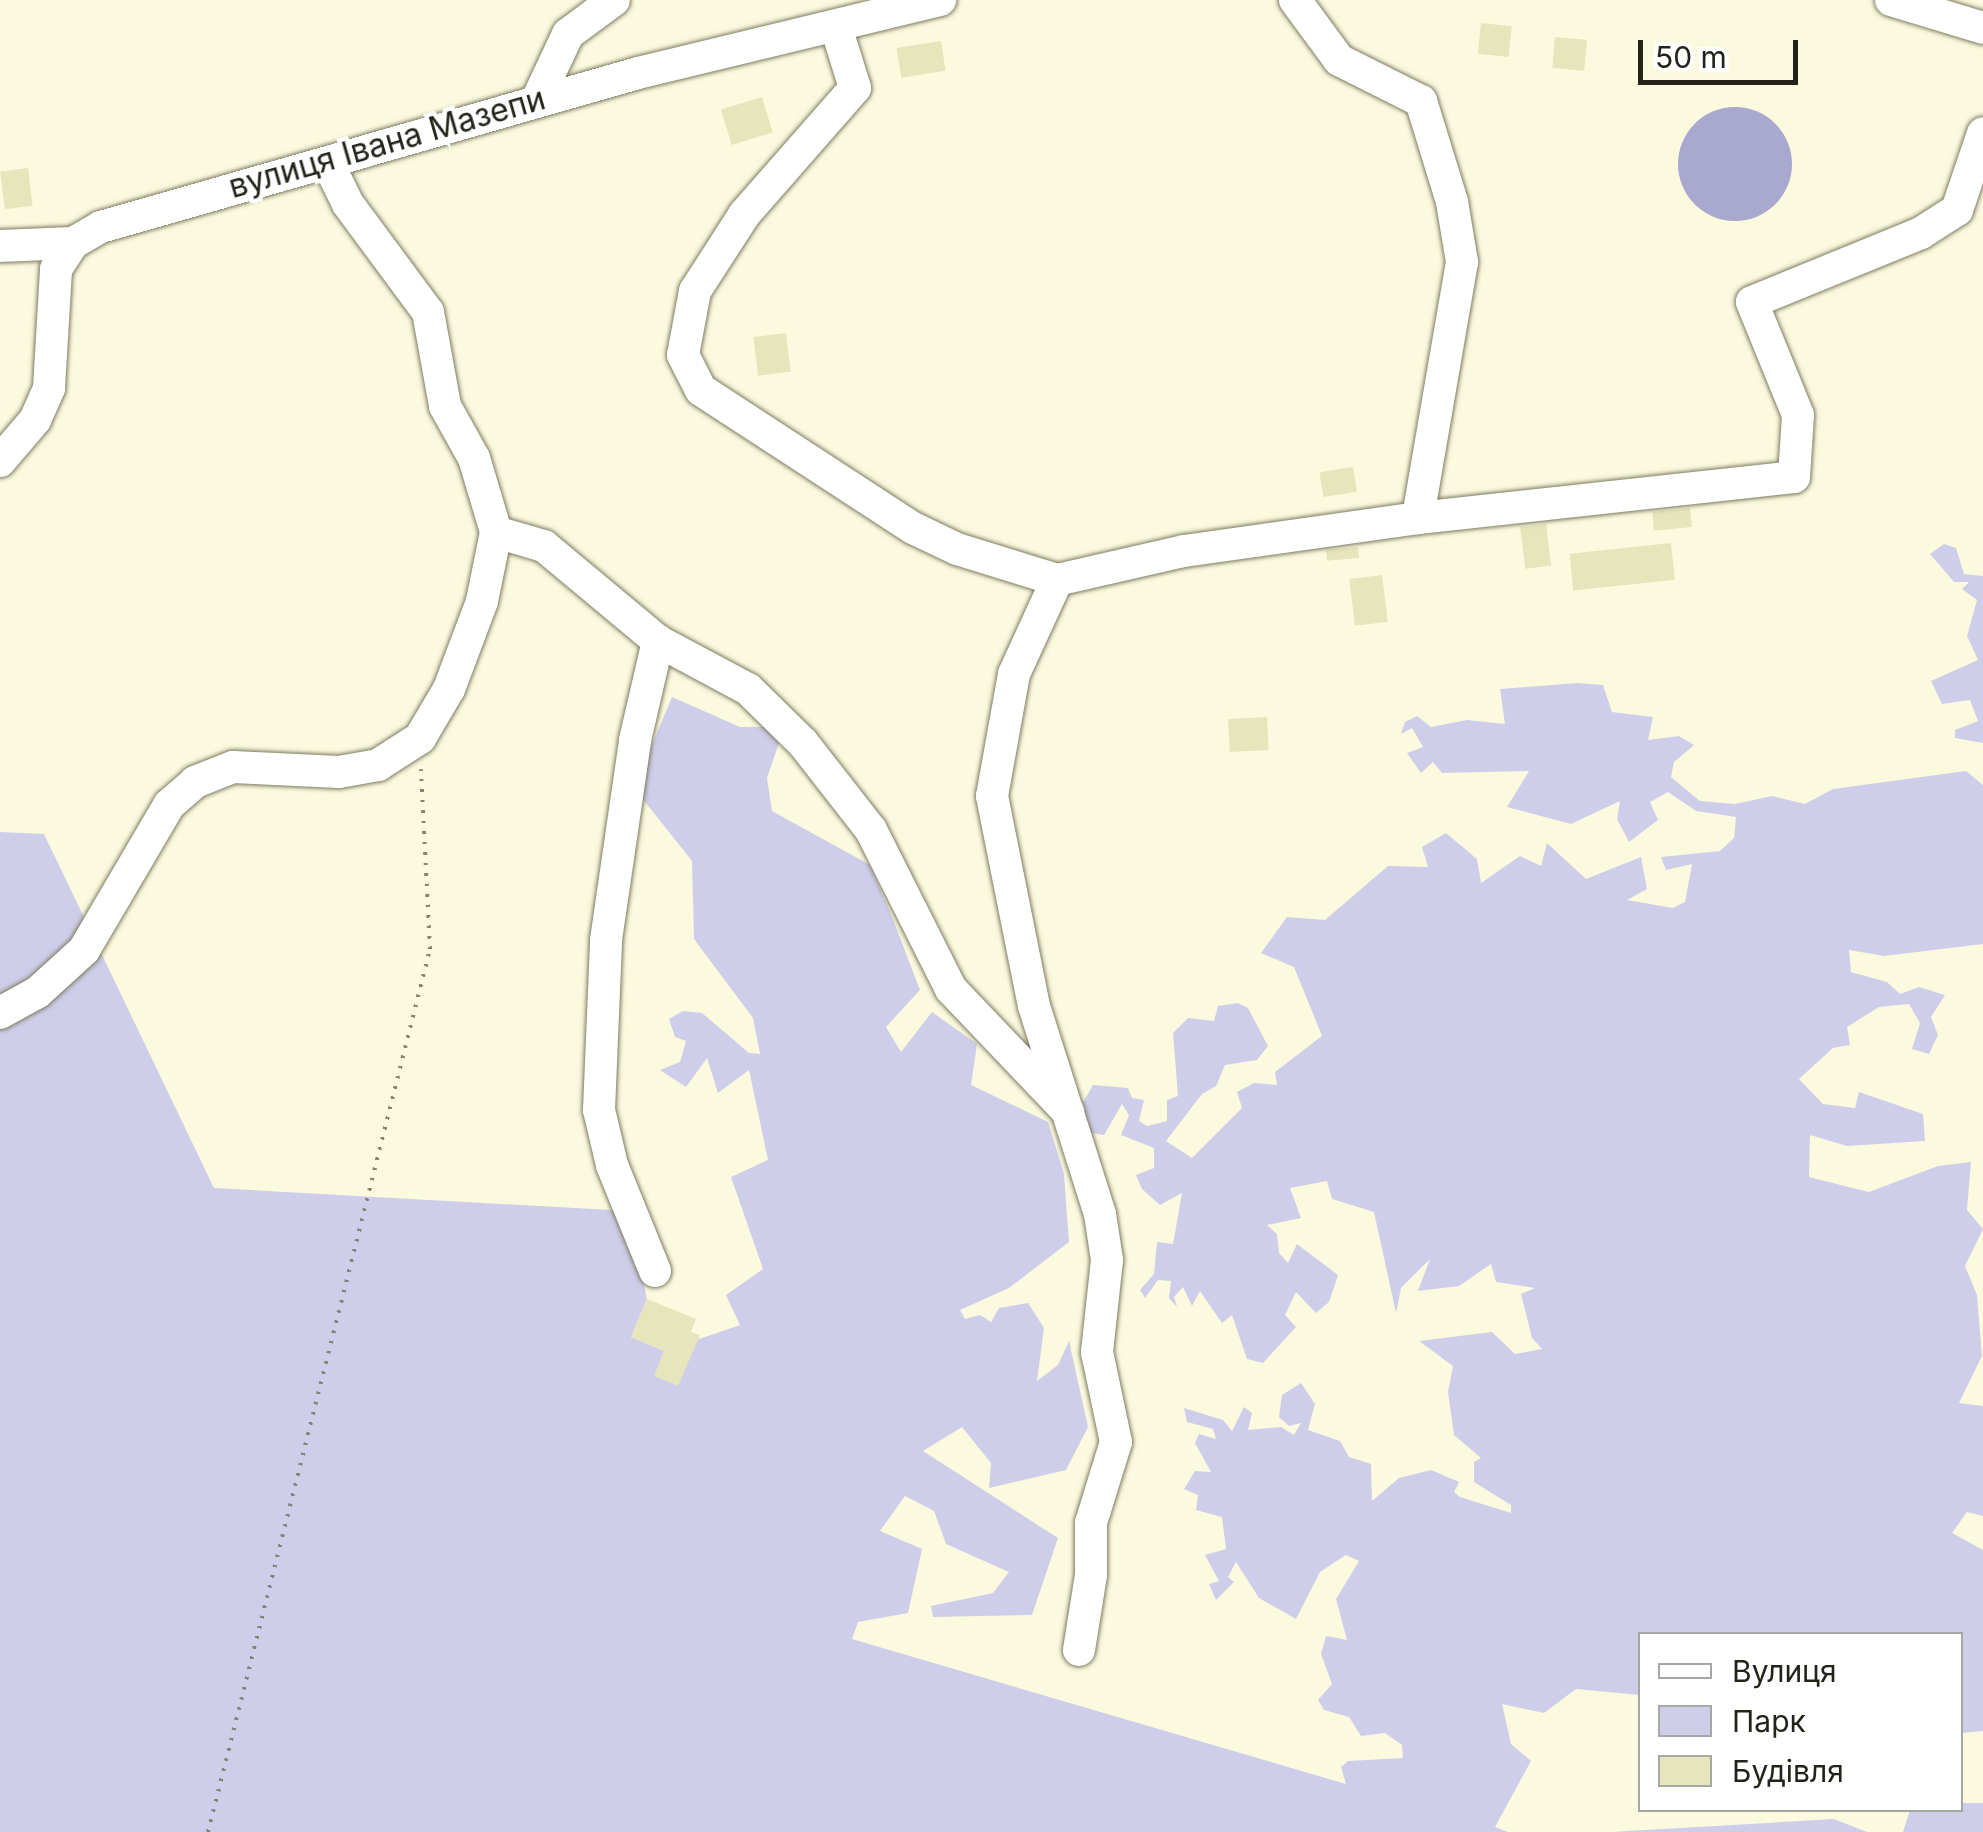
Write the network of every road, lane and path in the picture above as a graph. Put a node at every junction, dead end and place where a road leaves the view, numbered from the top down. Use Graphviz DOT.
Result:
graph roads {
  1 [pos="614,0"];
  2 [pos="940,0"];
  3 [pos="1295,0"];
  4 [pos="1891,0"];
  5 [pos="836,27"];
  6 [pos="1983,28"];
  7 [pos="537,100"];
  8 [pos="1983,134"];
  9 [pos="329,165"];
  10 [pos="74,243"];
  11 [pos="0,246"];
  12 [pos="0,461"];
  13 [pos="1418,518"];
  14 [pos="496,532"];
  15 [pos="1056,580"];
  16 [pos="658,640"];
  17 [pos="420,738"];
  18 [pos="0,1013"];
  19 [pos="1068,1112"];
  20 [pos="655,1271"];
  21 [pos="1079,1650"];
  22 [pos="208,1832"];
  1 -- 7 [label="street"];
  2 -- 5 [label="street, вулиця Івана Мазепи"];
  3 -- 13 [label="street"];
  4 -- 6 [label="street"];
  5 -- 7 [label="street, вулиця Івана Мазепи"];
  5 -- 15 [label="street"];
  7 -- 9 [label="street, вулиця Івана Мазепи"];
  8 -- 13 [label="street"];
  9 -- 10 [label="street, вулиця Івана Мазепи"];
  9 -- 14 [label="street"];
  10 -- 11 [label="street"];
  10 -- 12 [label="street"];
  13 -- 15 [label="street"];
  14 -- 16 [label="street"];
  14 -- 17 [label="street"];
  15 -- 19 [label="street"];
  16 -- 19 [label="street"];
  16 -- 20 [label="street"];
  17 -- 18 [label="street"];
  17 -- 22 [label="path"];
  19 -- 21 [label="street"];
}
